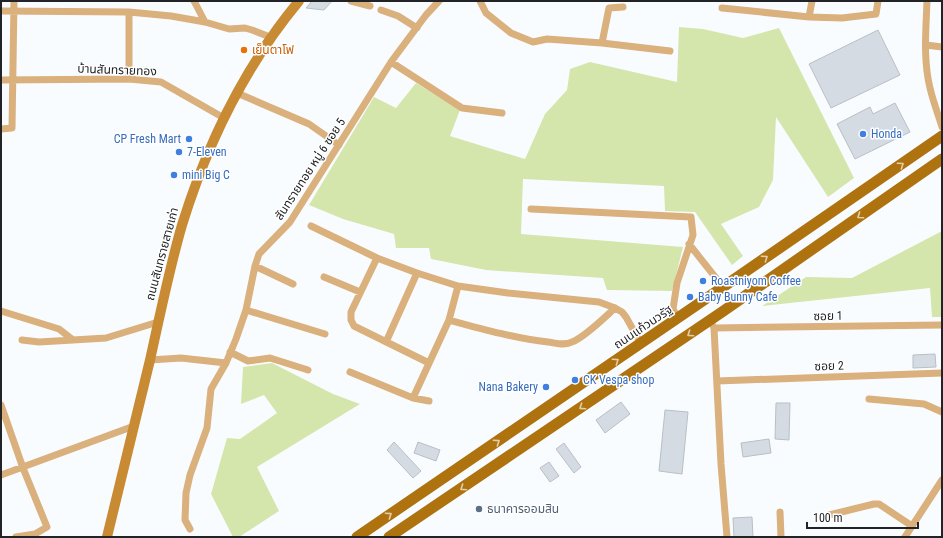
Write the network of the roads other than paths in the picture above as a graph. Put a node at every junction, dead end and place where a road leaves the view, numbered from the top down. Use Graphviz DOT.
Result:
graph roads {
  1 [pos="14,1"];
  2 [pos="194,1"];
  3 [pos="299,1"];
  4 [pos="352,1"];
  5 [pos="439,1"];
  6 [pos="480,1"];
  7 [pos="812,1"];
  8 [pos="878,1"];
  9 [pos="927,1"];
  10 [pos="370,6"];
  11 [pos="623,7"];
  12 [pos="722,8"];
  13 [pos="381,10"];
  14 [pos="1,11"];
  15 [pos="14,11"];
  16 [pos="129,12"];
  17 [pos="809,17"];
  18 [pos="205,22"];
  19 [pos="417,28"];
  20 [pos="270,36"];
  21 [pos="602,43"];
  22 [pos="926,45"];
  23 [pos="942,46"];
  24 [pos="670,51"];
  25 [pos="391,62"];
  26 [pos="129,79"];
  27 [pos="1,80"];
  28 [pos="13,80"];
  29 [pos="237,93"];
  30 [pos="502,113"];
  31 [pos="224,118"];
  32 [pos="942,127"];
  33 [pos="1,129"];
  34 [pos="942,136"];
  35 [pos="339,144"];
  36 [pos="942,160"];
  37 [pos="531,209"];
  38 [pos="310,226"];
  39 [pos="689,244"];
  40 [pos="377,258"];
  41 [pos="255,266"];
  42 [pos="417,273"];
  43 [pos="324,277"];
  44 [pos="293,284"];
  45 [pos="458,286"];
  46 [pos="723,287"];
  47 [pos="360,292"];
  48 [pos="615,308"];
  49 [pos="246,310"];
  50 [pos="1,311"];
  51 [pos="678,318"];
  52 [pos="449,320"];
  53 [pos="158,322"];
  54 [pos="712,325"];
  55 [pos="942,325"];
  56 [pos="325,334"];
  57 [pos="22,340"];
  58 [pos="73,340"];
  59 [pos="386,342"];
  60 [pos="641,344"];
  61 [pos="230,352"];
  62 [pos="150,360"];
  63 [pos="226,363"];
  64 [pos="429,363"];
  65 [pos="308,370"];
  66 [pos="350,372"];
  67 [pos="942,373"];
  68 [pos="717,381"];
  69 [pos="413,398"];
  70 [pos="869,399"];
  71 [pos="429,401"];
  72 [pos="1,405"];
  73 [pos="942,412"];
  74 [pos="4,424"];
  75 [pos="134,426"];
  76 [pos="23,468"];
  77 [pos="1,475"];
  78 [pos="942,480"];
  79 [pos="780,512"];
  80 [pos="829,515"];
  81 [pos="912,526"];
  82 [pos="190,529"];
  83 [pos="16,537"];
  84 [pos="107,537"];
  85 [pos="357,537"];
  86 [pos="389,537"];
  87 [pos="728,537"];
  88 [pos="781,537"];
  89 [pos="905,537"];
  1 -- 15 [label="street"];
  2 -- 18 [label="street"];
  3 -- 20 [label="main road, ถนนสันทรายสายเก่า"];
  4 -- 10 [label="street"];
  5 -- 19 [label="street, สันทรายทอย หมู่ 6 ซอย 5"];
  6 -- 21 [label="street"];
  7 -- 17 [label="street"];
  8 -- 17 [label="street"];
  9 -- 22 [label="street"];
  11 -- 21 [label="street"];
  12 -- 17 [label="street"];
  13 -- 19 [label="street"];
  14 -- 15 [label="street"];
  15 -- 16 [label="street"];
  15 -- 28 [label="street"];
  16 -- 18 [label="street"];
  16 -- 26 [label="street"];
  18 -- 20 [label="street"];
  19 -- 25 [label="street, สันทรายทอย หมู่ 6 ซอย 5"];
  20 -- 29 [label="main road, ถนนสันทรายสายเก่า"];
  21 -- 24 [label="street"];
  22 -- 23 [label="street"];
  22 -- 32 [label="street"];
  25 -- 30 [label="street"];
  25 -- 35 [label="street, สันทรายทอย หมู่ 6 ซอย 5"];
  26 -- 28 [label="street, บ้านสันทรายทอง"];
  26 -- 31 [label="street, บ้านสันทรายทอง"];
  27 -- 28 [label="street, บ้านสันทรายทอง"];
  28 -- 33 [label="street"];
  29 -- 31 [label="main road, ถนนสันทรายสายเก่า"];
  29 -- 35 [label="street"];
  31 -- 53 [label="main road, ถนนสันทรายสายเก่า"];
  46 -- 34 [label="main road, ถนนแก้วนวรัฐ, one-way"];
  35 -- 41 [label="street, สันทรายทอย หมู่ 6 ซอย 5"];
  36 -- 54 [label="main road, one-way"];
  37 -- 39 [label="street"];
  38 -- 40 [label="street"];
  39 -- 46 [label="street"];
  39 -- 51 [label="street"];
  40 -- 42 [label="street"];
  40 -- 47 [label="street"];
  41 -- 44 [label="street"];
  41 -- 49 [label="street, สันทรายทอย หมู่ 6 ซอย 5"];
  42 -- 45 [label="street"];
  42 -- 59 [label="street"];
  43 -- 47 [label="street"];
  45 -- 48 [label="street"];
  45 -- 52 [label="street"];
  46 -- 51 [label="main road, ถนนแก้วนวรัฐ"];
  47 -- 59 [label="street"];
  48 -- 52 [label="street"];
  48 -- 60 [label="street"];
  49 -- 56 [label="street"];
  49 -- 61 [label="street, สันทรายทอย หมู่ 6 ซอย 5"];
  50 -- 58 [label="street"];
  51 -- 60 [label="main road, ถนนแก้วนวรัฐ"];
  52 -- 64 [label="street"];
  53 -- 58 [label="street"];
  53 -- 62 [label="main road, ถนนสันทรายสายเก่า"];
  54 -- 55 [label="street, ซอย 1"];
  54 -- 68 [label="street"];
  54 -- 86 [label="main road, one-way"];
  57 -- 58 [label="street"];
  59 -- 64 [label="street"];
  85 -- 60 [label="main road, ถนนแก้วนวรัฐ, one-way"];
  61 -- 63 [label="street, สันทรายทอย หมู่ 6 ซอย 5"];
  61 -- 65 [label="street"];
  62 -- 63 [label="street"];
  62 -- 75 [label="main road, ถนนสันทรายสายเก่า"];
  63 -- 82 [label="street, สันทรายทอย หมู่ 6 ซอย 5"];
  64 -- 69 [label="street"];
  66 -- 69 [label="street"];
  67 -- 68 [label="street, ซอย 2"];
  68 -- 87 [label="street"];
  69 -- 71 [label="street"];
  70 -- 73 [label="street"];
  72 -- 74 [label="street"];
  74 -- 76 [label="street"];
  75 -- 76 [label="street"];
  75 -- 84 [label="main road, ถนนสันทรายสายเก่า"];
  76 -- 77 [label="street"];
  76 -- 83 [label="street"];
  78 -- 81 [label="street"];
  79 -- 88 [label="street"];
  80 -- 81 [label="street"];
  81 -- 89 [label="street"];
}
